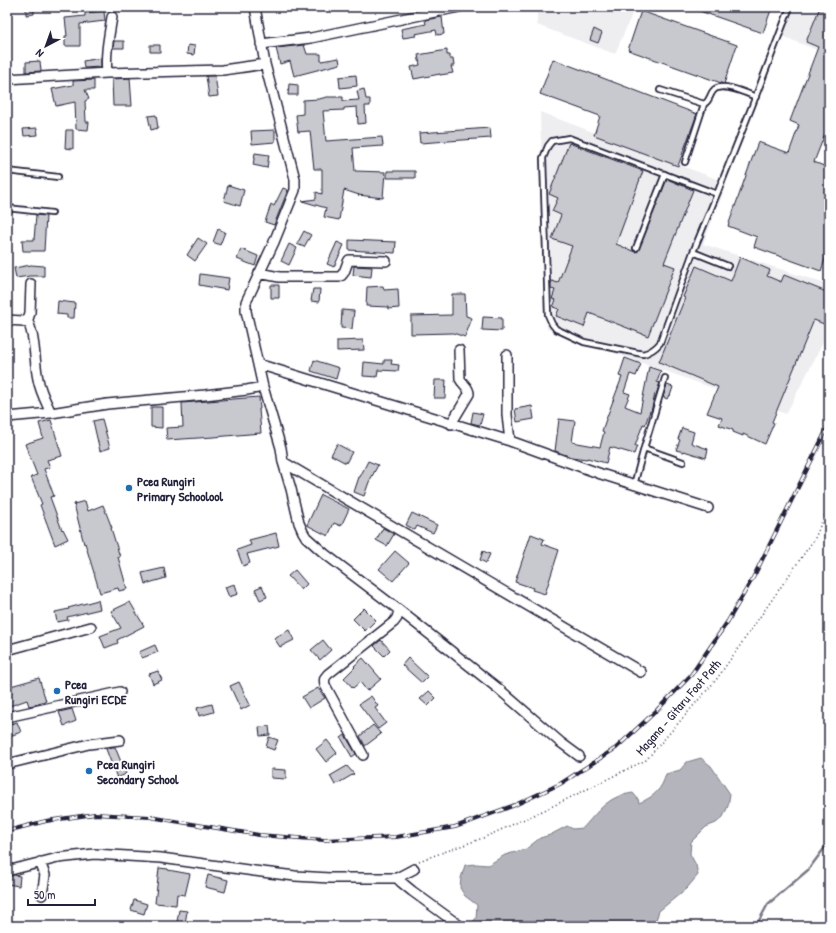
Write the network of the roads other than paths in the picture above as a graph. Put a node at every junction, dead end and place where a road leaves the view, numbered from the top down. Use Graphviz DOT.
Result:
graph roads {
  1 [pos="255,7"];
  2 [pos="459,7"];
  3 [pos="790,7"];
  4 [pos="112,17"];
  5 [pos="261,44"];
  6 [pos="265,64"];
  7 [pos="107,73"];
  8 [pos="7,79"];
  9 [pos="660,90"];
  10 [pos="756,97"];
  11 [pos="704,104"];
  12 [pos="685,162"];
  13 [pos="7,171"];
  14 [pos="665,174"];
  15 [pos="58,177"];
  16 [pos="717,194"];
  17 [pos="7,208"];
  18 [pos="52,213"];
  19 [pos="636,248"];
  20 [pos="693,252"];
  21 [pos="386,261"];
  22 [pos="728,266"];
  23 [pos="259,273"];
  24 [pos="31,284"];
  25 [pos="7,320"];
  26 [pos="26,322"];
  27 [pos="459,350"];
  28 [pos="507,355"];
  29 [pos="258,364"];
  30 [pos="664,378"];
  31 [pos="263,387"];
  32 [pos="51,413"];
  33 [pos="7,417"];
  34 [pos="451,424"];
  35 [pos="510,441"];
  36 [pos="644,448"];
  37 [pos="283,462"];
  38 [pos="683,462"];
  39 [pos="634,485"];
  40 [pos="708,508"];
  41 [pos="399,610"];
  42 [pos="91,627"];
  43 [pos="7,650"];
  44 [pos="641,672"];
  45 [pos="120,692"];
  46 [pos="7,717"];
  47 [pos="120,740"];
  48 [pos="363,755"];
  49 [pos="578,756"];
  50 [pos="7,764"];
  51 [pos="40,862"];
  52 [pos="416,865"];
  53 [pos="7,871"];
  54 [pos="397,878"];
  55 [pos="42,895"];
  56 [pos="460,926"];
  1 -- 5 [label="street"];
  2 -- 5 [label="street"];
  3 -- 10 [label="lane"];
  4 -- 7 [label="street"];
  5 -- 6 [label="street"];
  6 -- 7 [label="street"];
  6 -- 23 [label="street"];
  7 -- 8 [label="street"];
  9 -- 11 [label="lane"];
  10 -- 11 [label="lane"];
  10 -- 16 [label="lane"];
  11 -- 12 [label="lane"];
  13 -- 15 [label="lane"];
  14 -- 16 [label="lane"];
  14 -- 19 [label="lane"];
  14 -- 20 [label="lane"];
  16 -- 20 [label="lane"];
  17 -- 18 [label="lane"];
  20 -- 22 [label="lane"];
  21 -- 23 [label="street"];
  23 -- 29 [label="street"];
  24 -- 26 [label="street"];
  25 -- 26 [label="street"];
  26 -- 32 [label="street"];
  27 -- 34 [label="street"];
  28 -- 35 [label="street"];
  29 -- 31 [label="street"];
  29 -- 34 [label="street"];
  30 -- 36 [label="lane"];
  31 -- 32 [label="street"];
  31 -- 37 [label="street"];
  32 -- 33 [label="street"];
  34 -- 35 [label="street"];
  35 -- 39 [label="street"];
  36 -- 38 [label="lane"];
  36 -- 39 [label="lane"];
  37 -- 41 [label="street"];
  37 -- 44 [label="street"];
  39 -- 40 [label="street"];
  41 -- 48 [label="street"];
  41 -- 49 [label="street"];
  42 -- 43 [label="street"];
  45 -- 46 [label="street"];
  47 -- 50 [label="street"];
  51 -- 53 [label="street"];
  51 -- 54 [label="street"];
  51 -- 55 [label="street"];
  52 -- 54 [label="street"];
  54 -- 56 [label="street"];
}
